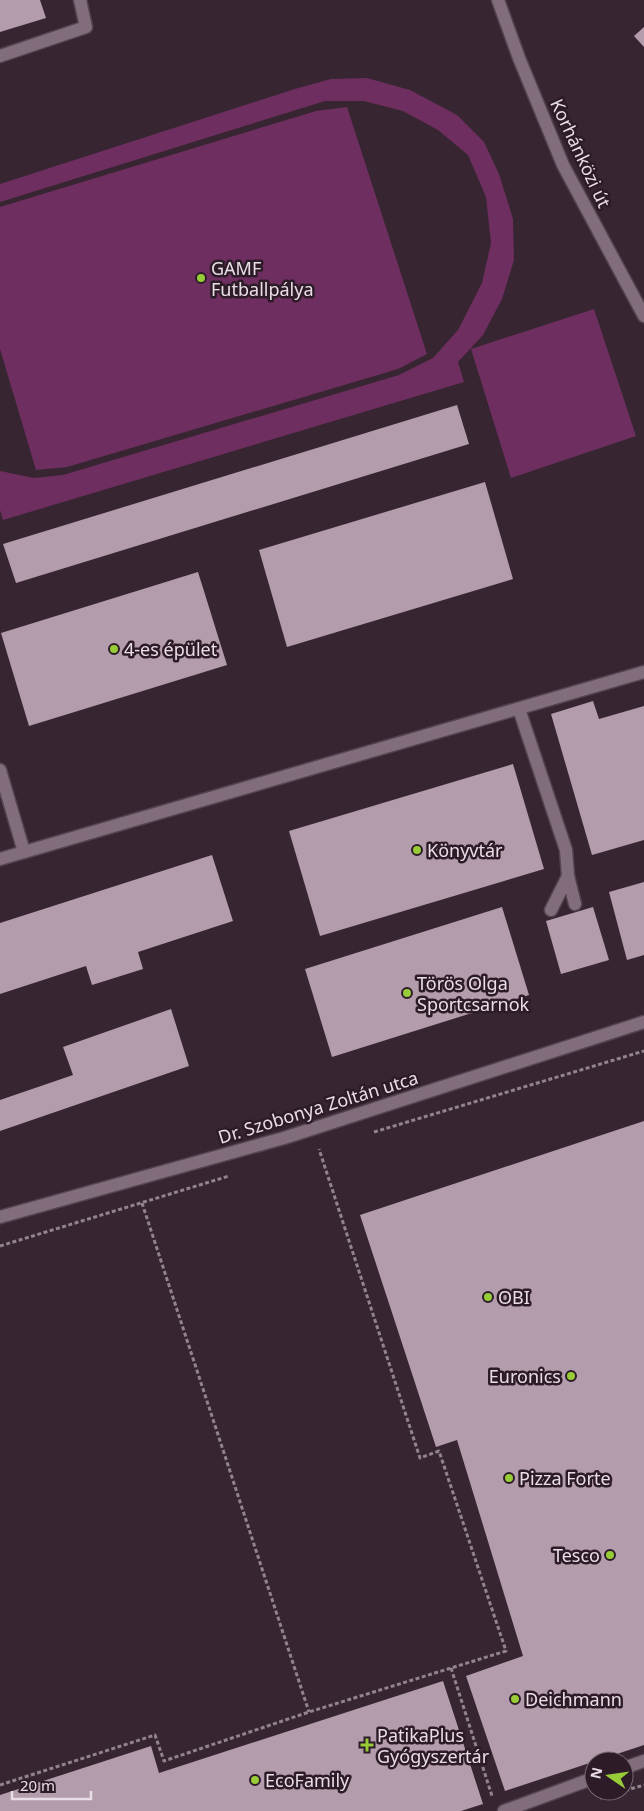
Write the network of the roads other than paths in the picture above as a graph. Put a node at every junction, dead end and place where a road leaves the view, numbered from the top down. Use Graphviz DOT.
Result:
graph roads {
  1 [pos="80,0"];
  2 [pos="498,0"];
  3 [pos="0,56"];
  4 [pos="644,316"];
  5 [pos="644,672"];
  6 [pos="519,709"];
  7 [pos="0,770"];
  8 [pos="24,852"];
  9 [pos="0,859"];
  10 [pos="568,876"];
  11 [pos="575,904"];
  12 [pos="551,910"];
  13 [pos="644,1022"];
  14 [pos="0,1217"];
  15 [pos="584,1782"];
  16 [pos="504,1811"];
  1 -- 3 [label="street"];
  2 -- 4 [label="street, Korhánközi út"];
  5 -- 6 [label="street"];
  6 -- 8 [label="street"];
  6 -- 10 [label="street"];
  7 -- 8 [label="street"];
  8 -- 9 [label="street"];
  10 -- 11 [label="street"];
  10 -- 12 [label="street"];
  13 -- 14 [label="street, Dr. Szobonya Zoltán utca"];
  15 -- 16 [label="street"];
}
